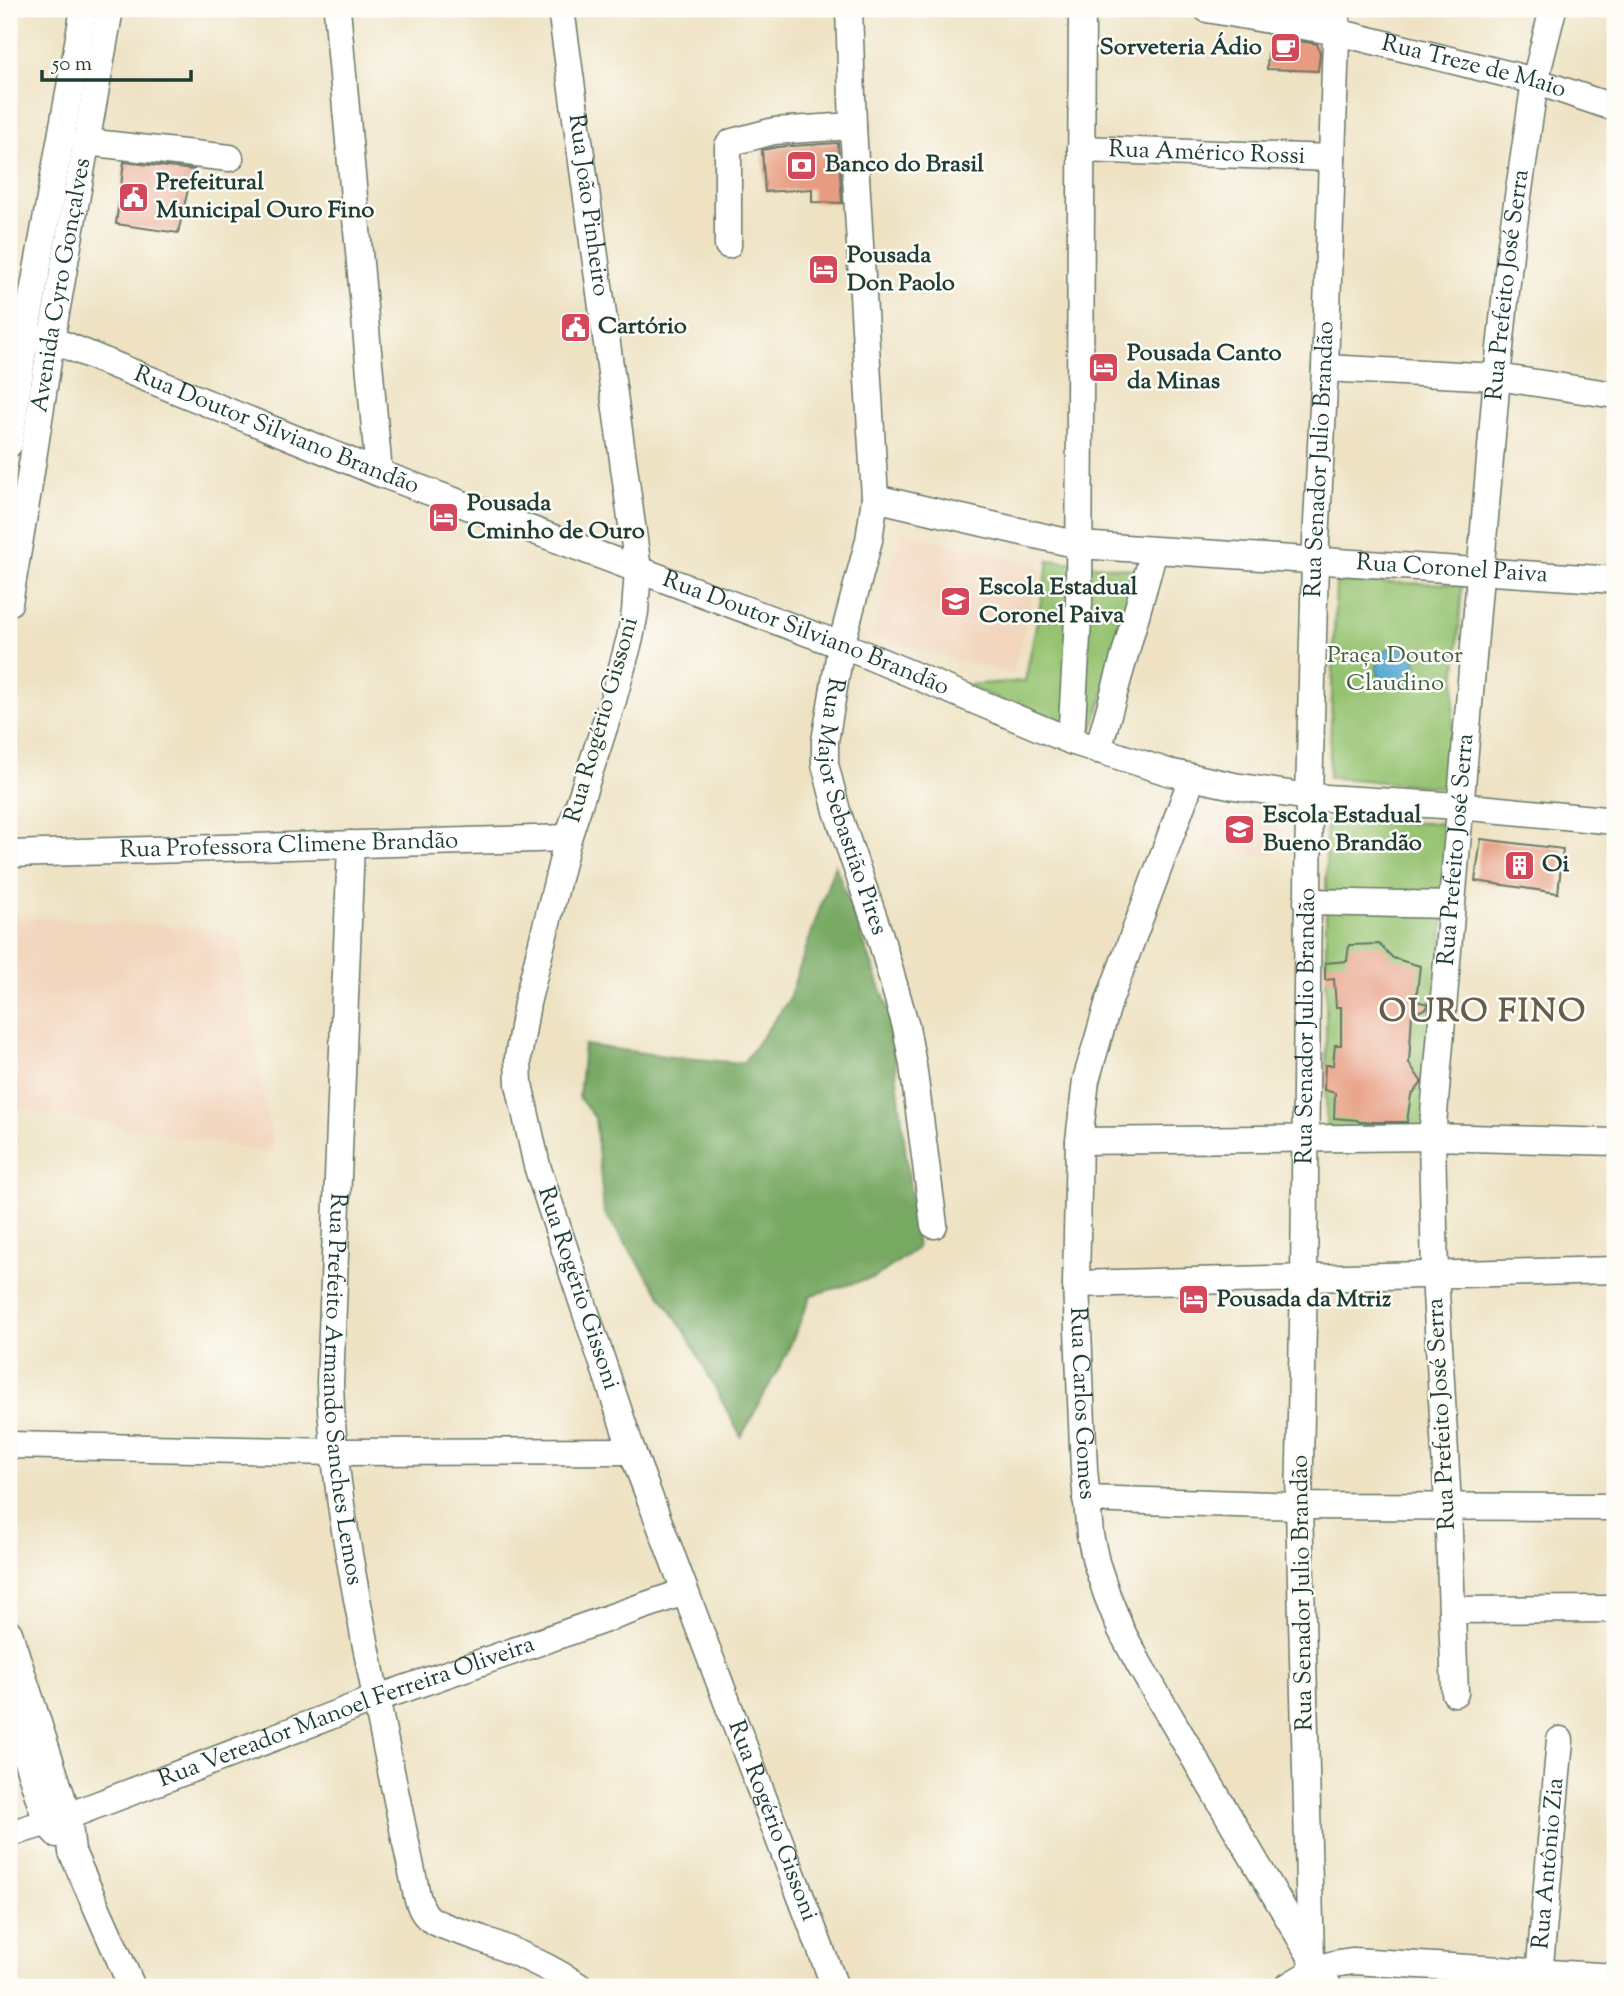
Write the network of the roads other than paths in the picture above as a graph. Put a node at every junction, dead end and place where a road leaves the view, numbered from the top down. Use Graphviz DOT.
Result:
graph roads {
  1 [pos="84,9"];
  2 [pos="110,9"];
  3 [pos="337,9"];
  4 [pos="561,9"];
  5 [pos="849,9"];
  6 [pos="1082,9"];
  7 [pos="1208,9"];
  8 [pos="1553,9"];
  9 [pos="1337,20"];
  10 [pos="1535,81"];
  11 [pos="1615,108"];
  12 [pos="853,126"];
  13 [pos="85,142"];
  14 [pos="1081,149"];
  15 [pos="229,158"];
  16 [pos="1332,158"];
  17 [pos="728,245"];
  18 [pos="17,337"];
  19 [pos="51,341"];
  20 [pos="1325,368"];
  21 [pos="1497,377"];
  22 [pos="1615,395"];
  23 [pos="9,444"];
  24 [pos="379,473"];
  25 [pos="19,493"];
  26 [pos="875,498"];
  27 [pos="1079,545"];
  28 [pos="1154,551"];
  29 [pos="1315,561"];
  30 [pos="638,569"];
  31 [pos="1480,571"];
  32 [pos="1615,580"];
  33 [pos="9,603"];
  34 [pos="841,646"];
  35 [pos="1072,741"];
  36 [pos="1098,750"];
  37 [pos="1192,778"];
  38 [pos="1309,797"];
  39 [pos="1460,806"];
  40 [pos="1615,821"];
  41 [pos="568,838"];
  42 [pos="351,844"];
  43 [pos="9,854"];
  44 [pos="1307,902"];
  45 [pos="1451,905"];
  46 [pos="1432,1137"];
  47 [pos="1304,1138"];
  48 [pos="1079,1141"];
  49 [pos="1615,1142"];
  50 [pos="934,1225"];
  51 [pos="1615,1270"];
  52 [pos="1435,1275"];
  53 [pos="1304,1279"];
  54 [pos="1076,1284"];
  55 [pos="9,1446"];
  56 [pos="632,1451"];
  57 [pos="334,1452"];
  58 [pos="1086,1499"];
  59 [pos="1299,1506"];
  60 [pos="1448,1506"];
  61 [pos="1615,1507"];
  62 [pos="684,1592"];
  63 [pos="1452,1609"];
  64 [pos="1615,1609"];
  65 [pos="9,1633"];
  66 [pos="1455,1693"];
  67 [pos="375,1699"];
  68 [pos="9,1705"];
  69 [pos="1560,1740"];
  70 [pos="57,1819"];
  71 [pos="9,1834"];
  72 [pos="1319,1972"];
  73 [pos="1615,1977"];
  74 [pos="1539,1979"];
  75 [pos="132,1987"];
  76 [pos="580,1987"];
  77 [pos="835,1987"];
  78 [pos="1287,1987"];
  1 -- 18 [label="street, Avenida Cyro Gonçalves"];
  2 -- 13 [label="street, Avenida Cyro Gonçalves"];
  3 -- 24 [label="street"];
  4 -- 30 [label="street, Rua João Pinheiro"];
  5 -- 12 [label="street, Rua Major Sebastião Pires"];
  6 -- 14 [label="street"];
  7 -- 9 [label="street, Rua Treze de Maio"];
  8 -- 10 [label="street, Rua Prefeito José Serra"];
  9 -- 10 [label="street, Rua Treze de Maio"];
  9 -- 16 [label="street, Rua Senador Julio Brandão"];
  10 -- 11 [label="street, Rua Treze de Maio"];
  10 -- 21 [label="street, Rua Prefeito José Serra"];
  12 -- 17 [label="street"];
  12 -- 26 [label="street, Rua Major Sebastião Pires"];
  13 -- 15 [label="street"];
  13 -- 19 [label="street, Avenida Cyro Gonçalves"];
  14 -- 16 [label="street, Rua Américo Rossi"];
  14 -- 27 [label="street"];
  16 -- 20 [label="street, Rua Senador Julio Brandão"];
  18 -- 19 [label="street, Rua Doutor Silviano Brandão"];
  18 -- 23 [label="street, Avenida Cyro Gonçalves"];
  19 -- 24 [label="street, Rua Doutor Silviano Brandão"];
  19 -- 25 [label="street, Avenida Cyro Gonçalves"];
  20 -- 21 [label="street"];
  20 -- 29 [label="street, Rua Senador Julio Brandão"];
  21 -- 22 [label="street"];
  21 -- 31 [label="street, Rua Prefeito José Serra"];
  24 -- 30 [label="street, Rua Doutor Silviano Brandão"];
  25 -- 33 [label="street, Avenida Cyro Gonçalves"];
  26 -- 27 [label="street, Rua Coronel Paiva"];
  26 -- 34 [label="street, Rua Major Sebastião Pires"];
  27 -- 28 [label="street, Rua Coronel Paiva"];
  27 -- 35 [label="street"];
  28 -- 29 [label="street, Rua Coronel Paiva"];
  28 -- 36 [label="street"];
  29 -- 31 [label="street, Rua Coronel Paiva"];
  29 -- 38 [label="street, Rua Senador Julio Brandão"];
  30 -- 34 [label="street, Rua Doutor Silviano Brandão"];
  30 -- 41 [label="street, Rua Rogério Gissoni"];
  31 -- 32 [label="street, Rua Coronel Paiva"];
  31 -- 39 [label="street, Rua Prefeito José Serra"];
  34 -- 35 [label="street, Rua Doutor Silviano Brandão"];
  34 -- 50 [label="street, Rua Major Sebastião Pires"];
  35 -- 36 [label="street, Rua Doutor Silviano Brandão"];
  36 -- 37 [label="street, Rua Doutor Silviano Brandão"];
  37 -- 38 [label="street, Rua Doutor Silviano Brandão"];
  37 -- 48 [label="street, Rua Carlos Gomes"];
  38 -- 39 [label="street, Rua Doutor Silviano Brandão"];
  38 -- 44 [label="street, Rua Senador Julio Brandão"];
  39 -- 40 [label="street, Rua Doutor Silviano Brandão"];
  39 -- 45 [label="street, Rua Prefeito José Serra"];
  41 -- 42 [label="street, Rua Professora Climene Brandão"];
  41 -- 56 [label="street, Rua Rogério Gissoni"];
  42 -- 43 [label="street, Rua Professora Climene Brandão"];
  42 -- 57 [label="street, Rua Prefeito Armando Sanches Lemos"];
  44 -- 45 [label="street"];
  44 -- 47 [label="street, Rua Senador Julio Brandão"];
  45 -- 46 [label="street, Rua Prefeito José Serra"];
  46 -- 47 [label="street"];
  46 -- 49 [label="street"];
  46 -- 52 [label="street, Rua Prefeito José Serra"];
  47 -- 48 [label="street"];
  47 -- 53 [label="street, Rua Senador Julio Brandão"];
  48 -- 54 [label="street, Rua Carlos Gomes"];
  51 -- 52 [label="street"];
  52 -- 53 [label="street"];
  52 -- 60 [label="street, Rua Prefeito José Serra"];
  53 -- 54 [label="street"];
  53 -- 59 [label="street, Rua Senador Julio Brandão"];
  54 -- 58 [label="street, Rua Carlos Gomes"];
  55 -- 57 [label="street"];
  56 -- 57 [label="street"];
  56 -- 62 [label="street, Rua Rogério Gissoni"];
  57 -- 67 [label="street, Rua Prefeito Armando Sanches Lemos"];
  58 -- 59 [label="street"];
  58 -- 72 [label="street, Rua Carlos Gomes"];
  59 -- 60 [label="street"];
  59 -- 72 [label="street, Rua Senador Julio Brandão"];
  60 -- 61 [label="street"];
  60 -- 63 [label="street, Rua Prefeito José Serra"];
  62 -- 67 [label="street, Rua Vereador Manoel Ferreira Oliveira"];
  62 -- 77 [label="street, Rua Rogério Gissoni"];
  63 -- 64 [label="street"];
  63 -- 66 [label="street, Rua Prefeito José Serra"];
  65 -- 70 [label="street"];
  67 -- 70 [label="street, Rua Vereador Manoel Ferreira Oliveira"];
  67 -- 76 [label="street, Rua Prefeito Armando Sanches Lemos"];
  68 -- 70 [label="street"];
  69 -- 74 [label="street, Rua Antônio Zia"];
  70 -- 71 [label="street, Rua Vereador Manoel Ferreira Oliveira"];
  70 -- 75 [label="street"];
  72 -- 74 [label="street"];
  72 -- 78 [label="street"];
  73 -- 74 [label="street"];
}
